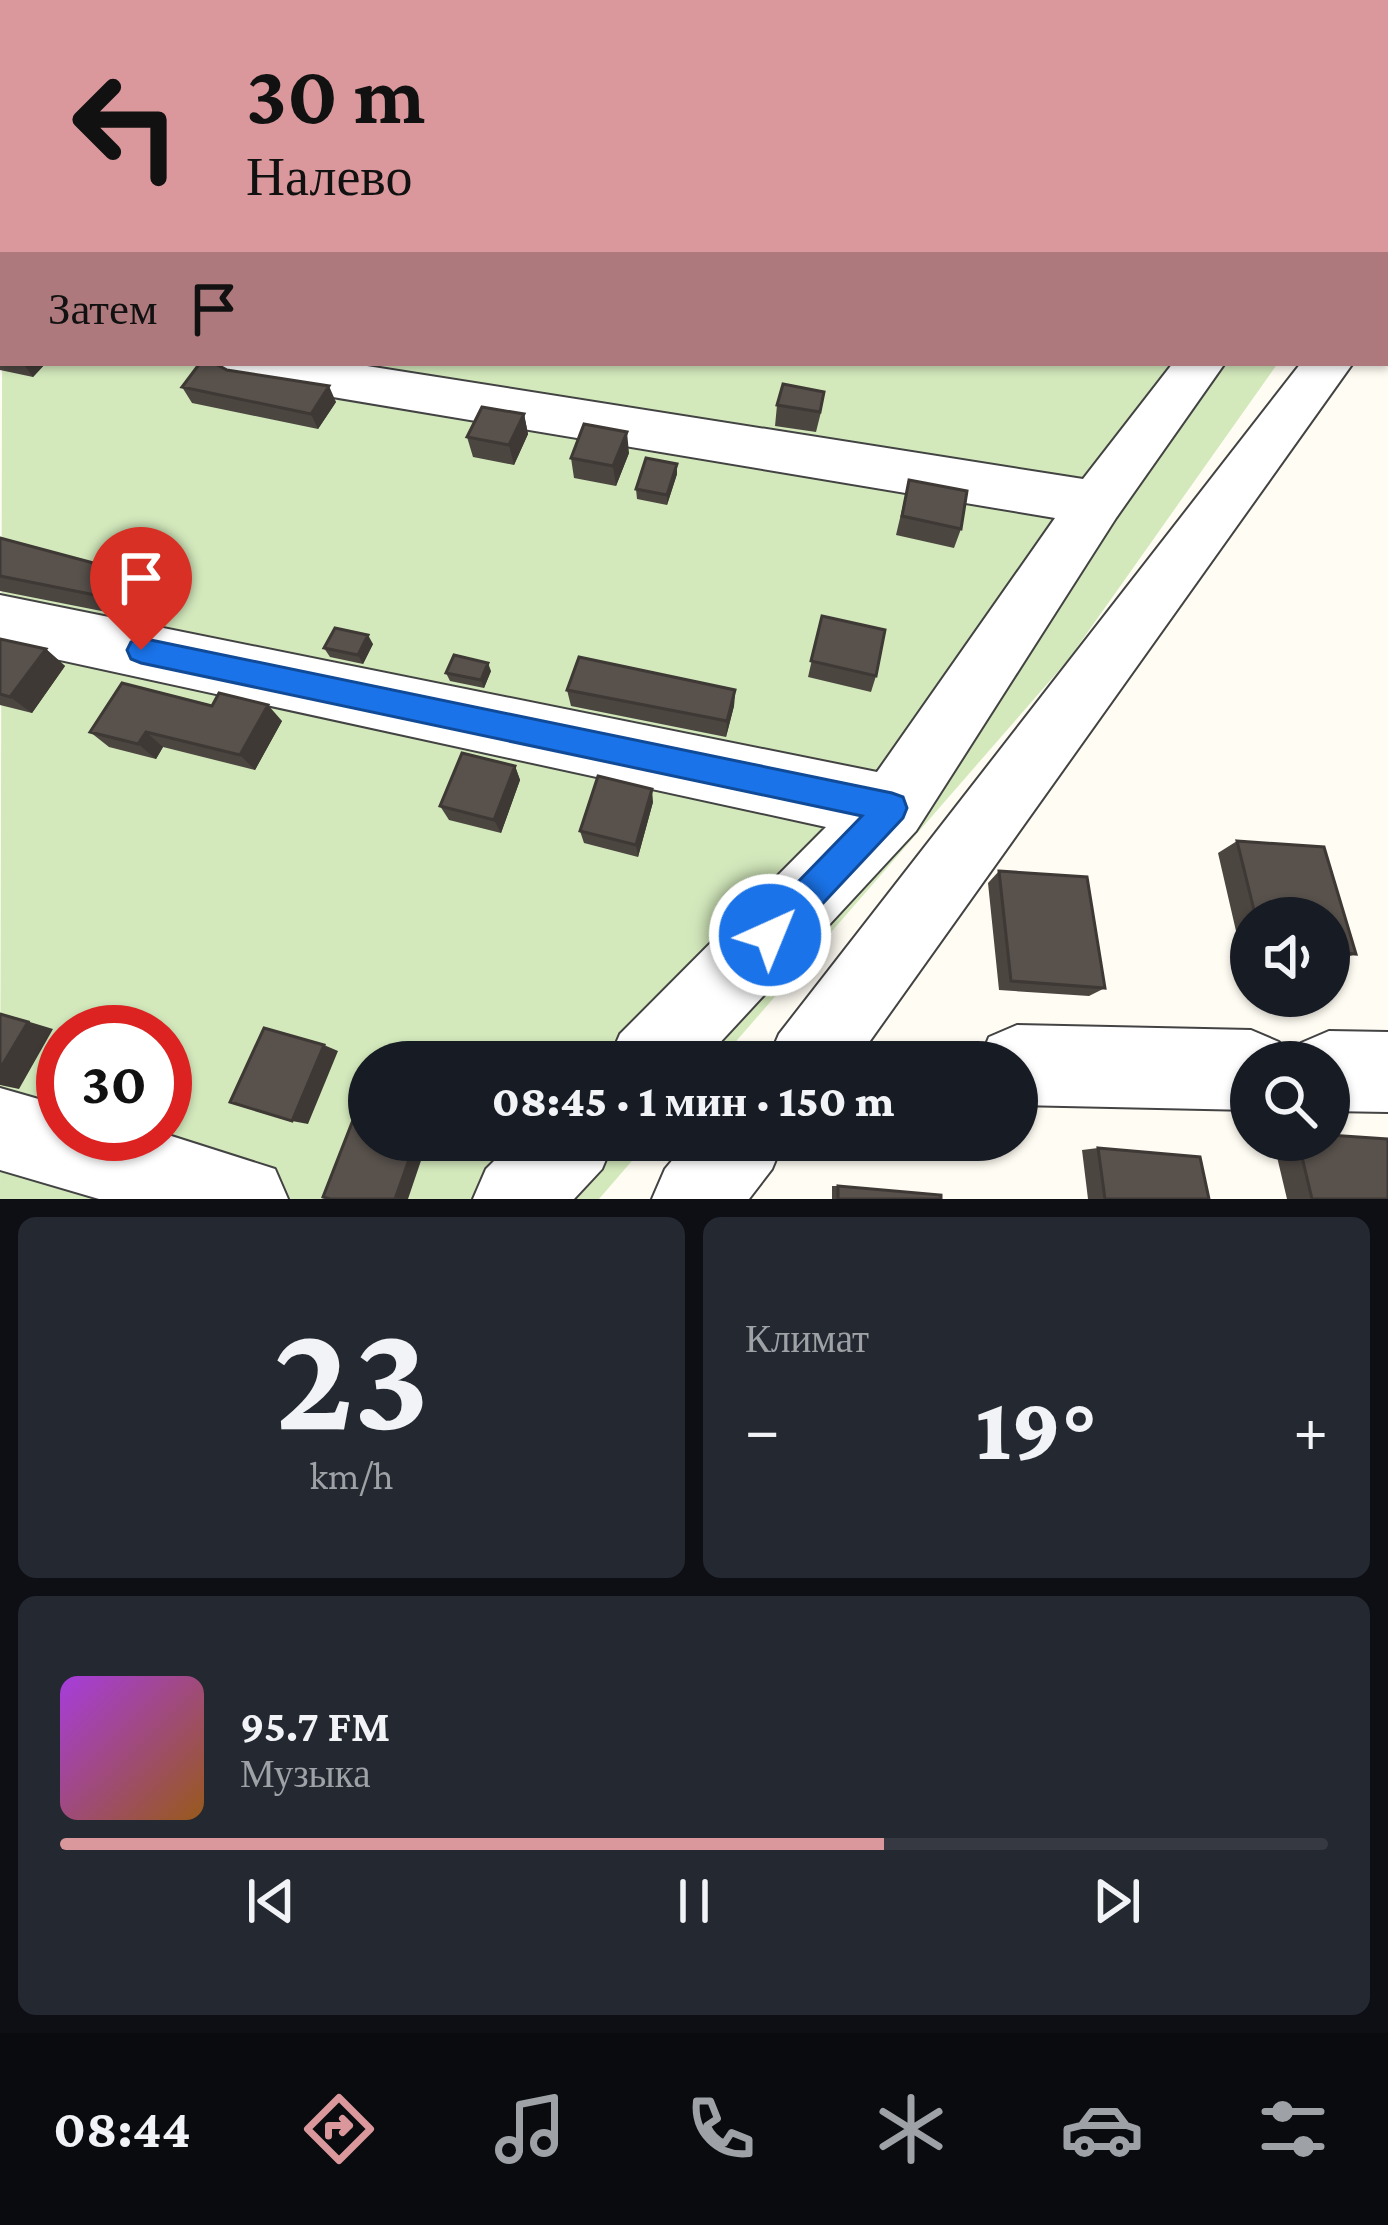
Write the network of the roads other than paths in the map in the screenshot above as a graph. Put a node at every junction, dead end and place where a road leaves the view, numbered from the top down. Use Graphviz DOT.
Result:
graph roads {
  1 [pos="274,366"];
  2 [pos="1198,366"];
  3 [pos="1312,384"];
  4 [pos="520,386"];
  5 [pos="1096,503"];
  6 [pos="0,621"];
  7 [pos="892,808"];
  8 [pos="668,1041"];
  9 [pos="822,1041"];
  10 [pos="1038,1065"];
  11 [pos="1230,1070"];
  12 [pos="1350,1071"];
  13 [pos="1388,1072"];
  14 [pos="0,1129"];
  15 [pos="553,1161"];
  16 [pos="726,1161"];
  17 [pos="245,1199"];
  18 [pos="516,1199"];
  19 [pos="695,1199"];
  1 -- 4 [label="street"];
  2 -- 5 [label="street"];
  3 -- 9 [label="street"];
  4 -- 5 [label="street"];
  5 -- 7 [label="street"];
  6 -- 7 [label="street"];
  7 -- 8 [label="street"];
  10 -- 11 [label="street"];
  12 -- 13 [label="street"];
  14 -- 17 [label="street"];
  15 -- 18 [label="street"];
  16 -- 19 [label="street"];
}
